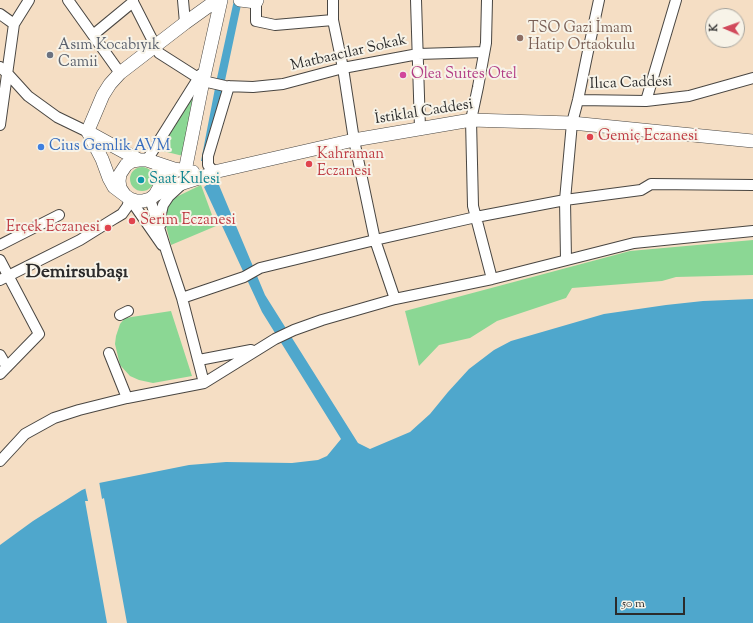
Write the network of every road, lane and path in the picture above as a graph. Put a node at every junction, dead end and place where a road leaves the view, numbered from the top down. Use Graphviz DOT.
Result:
graph roads {
  1 [pos="29,0"];
  2 [pos="68,0"];
  3 [pos="183,0"];
  4 [pos="217,0"];
  5 [pos="221,0"];
  6 [pos="333,0"];
  7 [pos="416,0"];
  8 [pos="487,0"];
  9 [pos="599,0"];
  10 [pos="676,0"];
  11 [pos="133,1"];
  12 [pos="250,1"];
  13 [pos="0,14"];
  14 [pos="333,20"];
  15 [pos="185,23"];
  16 [pos="14,24"];
  17 [pos="93,35"];
  18 [pos="155,46"];
  19 [pos="484,52"];
  20 [pos="418,54"];
  21 [pos="343,68"];
  22 [pos="4,71"];
  23 [pos="120,73"];
  24 [pos="753,78"];
  25 [pos="212,80"];
  26 [pos="578,100"];
  27 [pos="646,101"];
  28 [pos="471,120"];
  29 [pos="572,123"];
  30 [pos="0,125"];
  31 [pos="420,128"];
  32 [pos="88,132"];
  33 [pos="354,140"];
  34 [pos="753,141"];
  35 [pos="148,161"];
  36 [pos="199,175"];
  37 [pos="753,185"];
  38 [pos="153,197"];
  39 [pos="130,199"];
  40 [pos="565,200"];
  41 [pos="59,215"];
  42 [pos="476,217"];
  43 [pos="753,231"];
  44 [pos="161,232"];
  45 [pos="375,240"];
  46 [pos="0,245"];
  47 [pos="167,253"];
  48 [pos="0,260"];
  49 [pos="566,260"];
  50 [pos="4,278"];
  51 [pos="492,279"];
  52 [pos="182,298"];
  53 [pos="395,299"];
  54 [pos="257,349"];
  55 [pos="109,353"];
  56 [pos="0,355"];
  57 [pos="199,360"];
  58 [pos="3,371"];
  59 [pos="204,383"];
  60 [pos="128,398"];
  61 [pos="0,461"];
  1 -- 16 [label="street"];
  2 -- 17 [label="street"];
  3 -- 15 [label="street"];
  4 -- 15 [label="main road"];
  5 -- 25 [label="main road"];
  6 -- 14 [label="street"];
  7 -- 20 [label="street"];
  8 -- 19 [label="street"];
  9 -- 26 [label="street"];
  10 -- 27 [label="street"];
  11 -- 17 [label="street"];
  11 -- 18 [label="street"];
  12 -- 14 [label="street"];
  13 -- 16 [label="street"];
  14 -- 21 [label="street"];
  15 -- 18 [label="main road"];
  16 -- 22 [label="street"];
  17 -- 23 [label="street"];
  18 -- 23 [label="main road"];
  18 -- 25 [label="street"];
  19 -- 20 [label="street, Matbaacılar Sokak"];
  19 -- 28 [label="street"];
  20 -- 21 [label="street, Matbaacılar Sokak"];
  20 -- 31 [label="street"];
  21 -- 25 [label="street, Matbaacılar Sokak"];
  21 -- 33 [label="street"];
  22 -- 30 [label="street"];
  22 -- 32 [label="street"];
  23 -- 32 [label="main road"];
  24 -- 27 [label="street, Ilıca Caddesi"];
  25 -- 35 [label="street"];
  25 -- 36 [label="main road"];
  25 -- 36 [label="street"];
  26 -- 27 [label="street, Ilıca Caddesi"];
  26 -- 29 [label="street"];
  28 -- 29 [label="main road, İstiklal Caddesi"];
  28 -- 31 [label="main road, İstiklal Caddesi"];
  28 -- 42 [label="street"];
  29 -- 34 [label="main road, İstiklal Caddesi"];
  29 -- 40 [label="street"];
  31 -- 33 [label="main road, İstiklal Caddesi"];
  32 -- 35 [label="main road"];
  32 -- 39 [label="main road"];
  33 -- 36 [label="main road, İstiklal Caddesi"];
  33 -- 45 [label="street"];
  35 -- 36 [label="main road"];
  35 -- 38 [label="main road"];
  35 -- 39 [label="main road"];
  36 -- 38 [label="main road, İstiklal Caddesi"];
  36 -- 44 [label="street"];
  37 -- 40 [label="street"];
  38 -- 39 [label="main road"];
  38 -- 44 [label="street"];
  39 -- 47 [label="street"];
  39 -- 50 [label="street"];
  40 -- 42 [label="street"];
  40 -- 49 [label="street"];
  41 -- 46 [label="street"];
  42 -- 45 [label="street"];
  42 -- 51 [label="street"];
  43 -- 49 [label="street"];
  44 -- 47 [label="street"];
  45 -- 52 [label="street"];
  45 -- 53 [label="street"];
  47 -- 52 [label="street"];
  48 -- 50 [label="street"];
  49 -- 51 [label="street"];
  50 -- 58 [label="street"];
  51 -- 53 [label="street"];
  52 -- 57 [label="street"];
  53 -- 54 [label="street"];
  54 -- 57 [label="street"];
  54 -- 59 [label="street"];
  55 -- 60 [label="street"];
  56 -- 58 [label="street"];
  57 -- 59 [label="street"];
  59 -- 60 [label="street"];
  60 -- 61 [label="street"];
}
